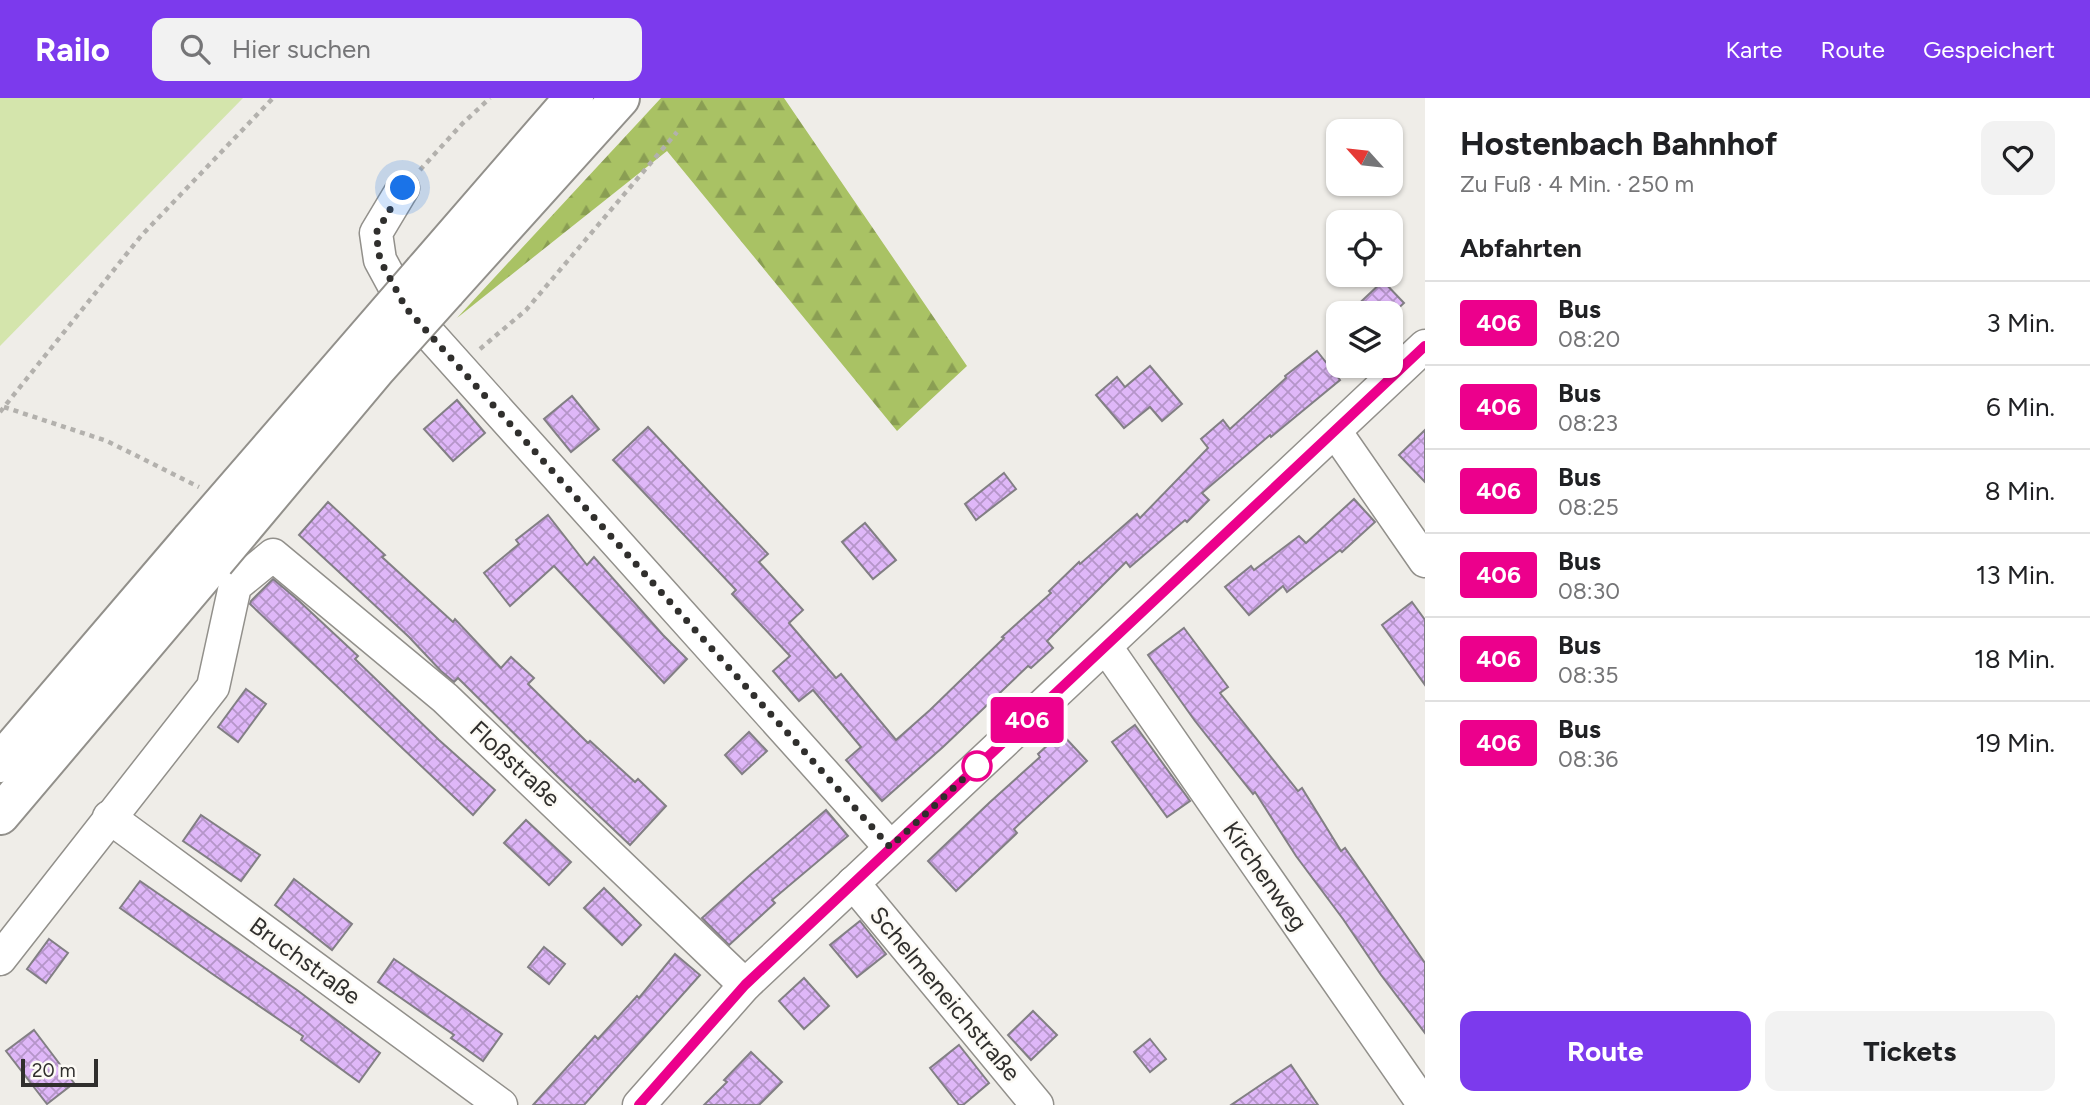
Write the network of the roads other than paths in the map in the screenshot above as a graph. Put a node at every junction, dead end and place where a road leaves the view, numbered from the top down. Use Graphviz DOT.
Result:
graph roads {
  1 [pos="574,98"];
  2 [pos="620,98"];
  3 [pos="403,188"];
  4 [pos="435,281"];
  5 [pos="406,308"];
  6 [pos="1425,346"];
  7 [pos="1335,431"];
  8 [pos="236,510"];
  9 [pos="203,550"];
  10 [pos="1425,561"];
  11 [pos="1106,647"];
  12 [pos="0,763"];
  13 [pos="0,815"];
  14 [pos="109,817"];
  15 [pos="890,847"];
  16 [pos="853,883"];
  17 [pos="0,959"];
  18 [pos="745,985"];
  19 [pos="1417,1099"];
  20 [pos="501,1105"];
  21 [pos="639,1105"];
  22 [pos="1037,1105"];
  1 -- 4 [label="highway"];
  2 -- 4 [label="highway"];
  3 -- 5 [label="street"];
  4 -- 9 [label="highway, bridge"];
  5 -- 8 [label="street"];
  5 -- 15 [label="street"];
  6 -- 7 [label="street"];
  7 -- 10 [label="street"];
  7 -- 11 [label="street"];
  9 -- 12 [label="highway"];
  9 -- 13 [label="highway"];
  11 -- 15 [label="street"];
  11 -- 19 [label="street, Kirchenweg"];
  14 -- 17 [label="street"];
  14 -- 18 [label="street, Floßstraße"];
  14 -- 20 [label="street, Bruchstraße"];
  15 -- 16 [label="street"];
  16 -- 18 [label="street"];
  16 -- 22 [label="street, Schelmeneichstraße"];
  18 -- 21 [label="street"];
}
